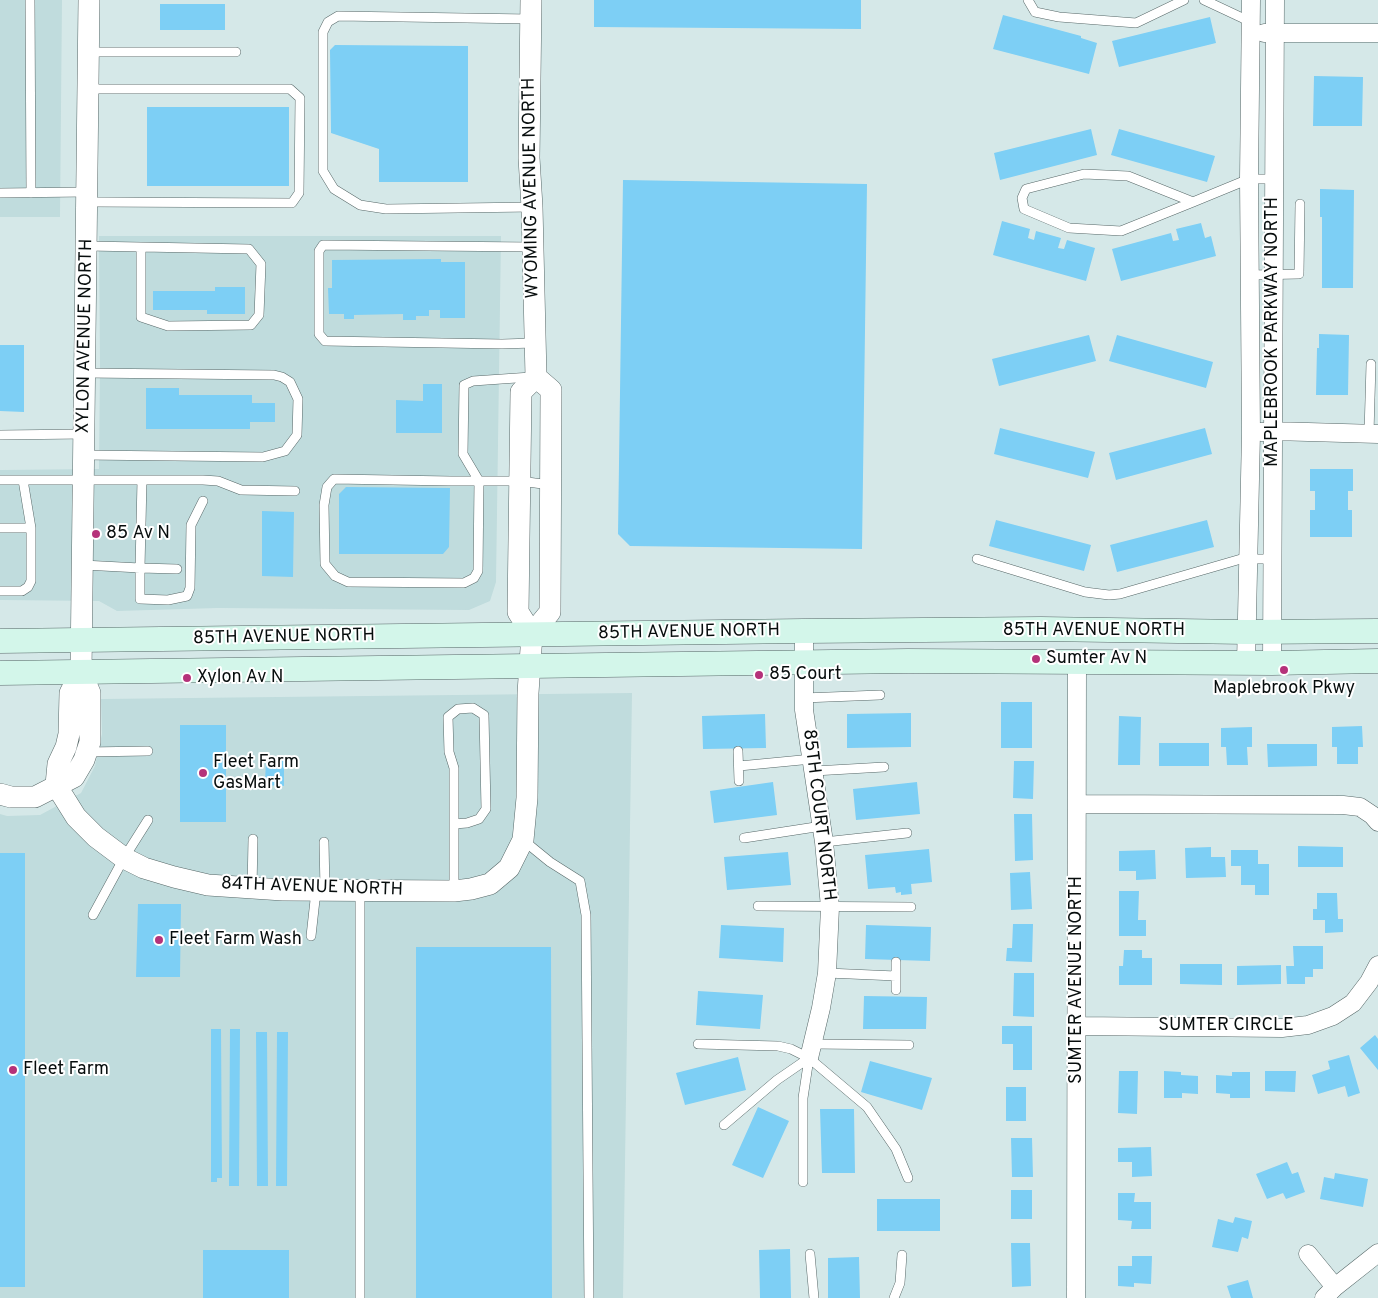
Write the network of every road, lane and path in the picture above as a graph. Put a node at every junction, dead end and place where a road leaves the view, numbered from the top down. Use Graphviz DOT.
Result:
graph roads {
  1 [pos="30,0"];
  2 [pos="89,0"];
  3 [pos="1028,0"];
  4 [pos="1184,0"];
  5 [pos="1204,0"];
  6 [pos="1251,0"];
  7 [pos="1274,0"];
  8 [pos="531,9"];
  9 [pos="1251,27"];
  10 [pos="1274,33"];
  11 [pos="1378,34"];
  12 [pos="88,52"];
  13 [pos="236,52"];
  14 [pos="87,88"];
  15 [pos="1249,179"];
  16 [pos="1274,179"];
  17 [pos="0,193"];
  18 [pos="31,193"];
  19 [pos="87,197"];
  20 [pos="1194,202"];
  21 [pos="1300,204"];
  22 [pos="532,207"];
  23 [pos="87,246"];
  24 [pos="141,247"];
  25 [pos="533,247"];
  26 [pos="1251,275"];
  27 [pos="1274,275"];
  28 [pos="534,343"];
  29 [pos="1371,364"];
  30 [pos="85,372"];
  31 [pos="536,377"];
  32 [pos="1273,431"];
  33 [pos="1251,433"];
  34 [pos="85,434"];
  35 [pos="1374,434"];
  36 [pos="0,435"];
  37 [pos="84,455"];
  38 [pos="0,480"];
  39 [pos="22,480"];
  40 [pos="84,480"];
  41 [pos="142,480"];
  42 [pos="520,480"];
  43 [pos="479,481"];
  44 [pos="550,485"];
  45 [pos="295,491"];
  46 [pos="203,501"];
  47 [pos="0,528"];
  48 [pos="31,528"];
  49 [pos="1248,558"];
  50 [pos="977,559"];
  51 [pos="1271,559"];
  52 [pos="83,565"];
  53 [pos="140,568"];
  54 [pos="177,569"];
  55 [pos="0,591"];
  56 [pos="804,631"];
  57 [pos="1378,631"];
  58 [pos="1246,632"];
  59 [pos="1271,632"];
  60 [pos="532,634"];
  61 [pos="82,640"];
  62 [pos="0,641"];
  63 [pos="1077,661"];
  64 [pos="1378,661"];
  65 [pos="804,663"];
  66 [pos="1246,663"];
  67 [pos="1272,663"];
  68 [pos="529,666"];
  69 [pos="81,672"];
  70 [pos="0,673"];
  71 [pos="880,695"];
  72 [pos="803,698"];
  73 [pos="148,751"];
  74 [pos="87,752"];
  75 [pos="738,752"];
  76 [pos="813,765"];
  77 [pos="738,766"];
  78 [pos="884,767"];
  79 [pos="739,782"];
  80 [pos="56,785"];
  81 [pos="0,794"];
  82 [pos="1077,804"];
  83 [pos="148,820"];
  84 [pos="1378,822"];
  85 [pos="454,824"];
  86 [pos="907,833"];
  87 [pos="823,834"];
  88 [pos="744,838"];
  89 [pos="253,839"];
  90 [pos="523,840"];
  91 [pos="324,842"];
  92 [pos="124,858"];
  93 [pos="252,889"];
  94 [pos="320,890"];
  95 [pos="360,891"];
  96 [pos="454,891"];
  97 [pos="758,906"];
  98 [pos="830,907"];
  99 [pos="911,907"];
  100 [pos="94,915"];
  101 [pos="311,936"];
  102 [pos="896,962"];
  103 [pos="1378,965"];
  104 [pos="826,973"];
  105 [pos="896,976"];
  106 [pos="896,990"];
  107 [pos="1077,1026"];
  108 [pos="698,1044"];
  109 [pos="909,1045"];
  110 [pos="811,1051"];
  111 [pos="724,1125"];
  112 [pos="908,1178"];
  113 [pos="803,1182"];
  114 [pos="1378,1253"];
  115 [pos="810,1254"];
  116 [pos="1308,1254"];
  117 [pos="902,1255"];
  118 [pos="1329,1292"];
  119 [pos="360,1298"];
  120 [pos="589,1298"];
  121 [pos="814,1298"];
  122 [pos="894,1298"];
  123 [pos="1076,1298"];
  1 -- 18 [label="lane"];
  2 -- 12 [label="street, XYLON AVENUE NORTH"];
  3 -- 4 [label="lane"];
  5 -- 9 [label="lane"];
  6 -- 9 [label="street, MAPLEBROOK PARKWAY NORTH"];
  7 -- 10 [label="street, MAPLEBROOK PARKWAY NORTH"];
  8 -- 22 [label="street, WYOMING AVENUE NORTH"];
  8 -- 22 [label="lane"];
  9 -- 10 [label="street"];
  9 -- 15 [label="street, MAPLEBROOK PARKWAY NORTH"];
  10 -- 11 [label="street"];
  10 -- 16 [label="street, MAPLEBROOK PARKWAY NORTH"];
  12 -- 13 [label="lane"];
  12 -- 14 [label="street, XYLON AVENUE NORTH"];
  14 -- 19 [label="street, XYLON AVENUE NORTH"];
  14 -- 19 [label="lane"];
  15 -- 16 [label="lane"];
  15 -- 20 [label="lane"];
  15 -- 26 [label="street, MAPLEBROOK PARKWAY NORTH"];
  16 -- 27 [label="street, MAPLEBROOK PARKWAY NORTH"];
  17 -- 18 [label="lane"];
  18 -- 19 [label="lane"];
  19 -- 23 [label="street, XYLON AVENUE NORTH"];
  20 -- 20 [label="lane"];
  21 -- 27 [label="lane"];
  22 -- 25 [label="street, WYOMING AVENUE NORTH"];
  23 -- 24 [label="lane"];
  23 -- 30 [label="street, XYLON AVENUE NORTH"];
  24 -- 24 [label="lane"];
  25 -- 28 [label="street, WYOMING AVENUE NORTH"];
  25 -- 28 [label="lane"];
  26 -- 27 [label="lane"];
  26 -- 33 [label="street, MAPLEBROOK PARKWAY NORTH"];
  27 -- 32 [label="street, MAPLEBROOK PARKWAY NORTH"];
  28 -- 31 [label="street, WYOMING AVENUE NORTH"];
  29 -- 35 [label="lane"];
  30 -- 34 [label="street, XYLON AVENUE NORTH"];
  30 -- 37 [label="lane"];
  31 -- 42 [label="street"];
  31 -- 43 [label="lane"];
  31 -- 44 [label="street"];
  32 -- 33 [label="street"];
  32 -- 35 [label="street"];
  32 -- 51 [label="street, MAPLEBROOK PARKWAY NORTH"];
  33 -- 49 [label="street, MAPLEBROOK PARKWAY NORTH"];
  34 -- 36 [label="lane"];
  34 -- 37 [label="street, XYLON AVENUE NORTH"];
  37 -- 40 [label="street, XYLON AVENUE NORTH"];
  38 -- 39 [label="lane"];
  39 -- 40 [label="lane"];
  39 -- 48 [label="lane"];
  40 -- 41 [label="lane"];
  40 -- 52 [label="street, XYLON AVENUE NORTH"];
  41 -- 45 [label="lane"];
  41 -- 53 [label="lane"];
  42 -- 43 [label="lane"];
  42 -- 44 [label="lane"];
  42 -- 60 [label="street"];
  43 -- 43 [label="lane"];
  44 -- 60 [label="street"];
  46 -- 53 [label="lane"];
  47 -- 48 [label="lane"];
  48 -- 55 [label="lane"];
  49 -- 50 [label="lane"];
  49 -- 51 [label="lane"];
  49 -- 58 [label="street, MAPLEBROOK PARKWAY NORTH"];
  51 -- 59 [label="street, MAPLEBROOK PARKWAY NORTH"];
  52 -- 53 [label="lane"];
  52 -- 61 [label="street, XYLON AVENUE NORTH"];
  53 -- 54 [label="lane"];
  56 -- 58 [label="main road, 85TH AVENUE NORTH"];
  56 -- 60 [label="main road, 85TH AVENUE NORTH"];
  56 -- 65 [label="street, 85TH COURT NORTH"];
  57 -- 59 [label="main road, 85TH AVENUE NORTH"];
  58 -- 59 [label="main road, 85TH AVENUE NORTH"];
  58 -- 66 [label="street, MAPLEBROOK PARKWAY NORTH"];
  59 -- 67 [label="street, MAPLEBROOK PARKWAY NORTH"];
  60 -- 61 [label="main road, 85TH AVENUE NORTH"];
  60 -- 68 [label="street"];
  61 -- 62 [label="main road, 85TH AVENUE NORTH"];
  61 -- 69 [label="street, XYLON AVENUE NORTH"];
  63 -- 65 [label="main road, 85TH AVENUE NORTH"];
  63 -- 66 [label="main road, 85TH AVENUE NORTH"];
  63 -- 82 [label="street, SUMTER AVENUE NORTH"];
  64 -- 67 [label="main road, 85TH AVENUE NORTH"];
  65 -- 68 [label="main road, 85TH AVENUE NORTH"];
  65 -- 72 [label="street, 85TH COURT NORTH"];
  66 -- 67 [label="main road, 85TH AVENUE NORTH"];
  68 -- 69 [label="main road, 85TH AVENUE NORTH"];
  68 -- 90 [label="street"];
  69 -- 70 [label="main road, 85TH AVENUE NORTH"];
  69 -- 74 [label="street"];
  69 -- 80 [label="street"];
  71 -- 72 [label="lane"];
  72 -- 76 [label="street, 85TH COURT NORTH"];
  73 -- 74 [label="lane"];
  74 -- 80 [label="street"];
  75 -- 77 [label="lane"];
  76 -- 77 [label="lane"];
  76 -- 78 [label="lane"];
  76 -- 87 [label="street, 85TH COURT NORTH"];
  77 -- 79 [label="lane"];
  80 -- 81 [label="street"];
  80 -- 92 [label="street, 84TH AVENUE NORTH"];
  82 -- 84 [label="street"];
  82 -- 107 [label="street, SUMTER AVENUE NORTH"];
  83 -- 92 [label="lane"];
  85 -- 85 [label="lane"];
  85 -- 96 [label="lane"];
  86 -- 87 [label="lane"];
  87 -- 88 [label="lane"];
  87 -- 98 [label="street, 85TH COURT NORTH"];
  89 -- 93 [label="lane"];
  90 -- 96 [label="street, 84TH AVENUE NORTH"];
  90 -- 120 [label="lane"];
  91 -- 94 [label="lane"];
  92 -- 93 [label="street, 84TH AVENUE NORTH"];
  92 -- 100 [label="lane"];
  93 -- 94 [label="street, 84TH AVENUE NORTH"];
  94 -- 95 [label="street, 84TH AVENUE NORTH"];
  94 -- 101 [label="lane"];
  95 -- 96 [label="street, 84TH AVENUE NORTH"];
  95 -- 119 [label="lane"];
  97 -- 98 [label="lane"];
  98 -- 99 [label="lane"];
  98 -- 104 [label="street, 85TH COURT NORTH"];
  102 -- 105 [label="lane"];
  103 -- 107 [label="street, SUMTER CIRCLE"];
  104 -- 105 [label="lane"];
  104 -- 110 [label="street, 85TH COURT NORTH"];
  105 -- 106 [label="lane"];
  107 -- 123 [label="street, SUMTER AVENUE NORTH"];
  108 -- 110 [label="lane"];
  109 -- 110 [label="lane"];
  110 -- 111 [label="lane"];
  110 -- 112 [label="lane"];
  110 -- 113 [label="lane"];
  114 -- 118 [label="street"];
  115 -- 121 [label="lane"];
  116 -- 118 [label="street"];
  117 -- 122 [label="lane"];
}
